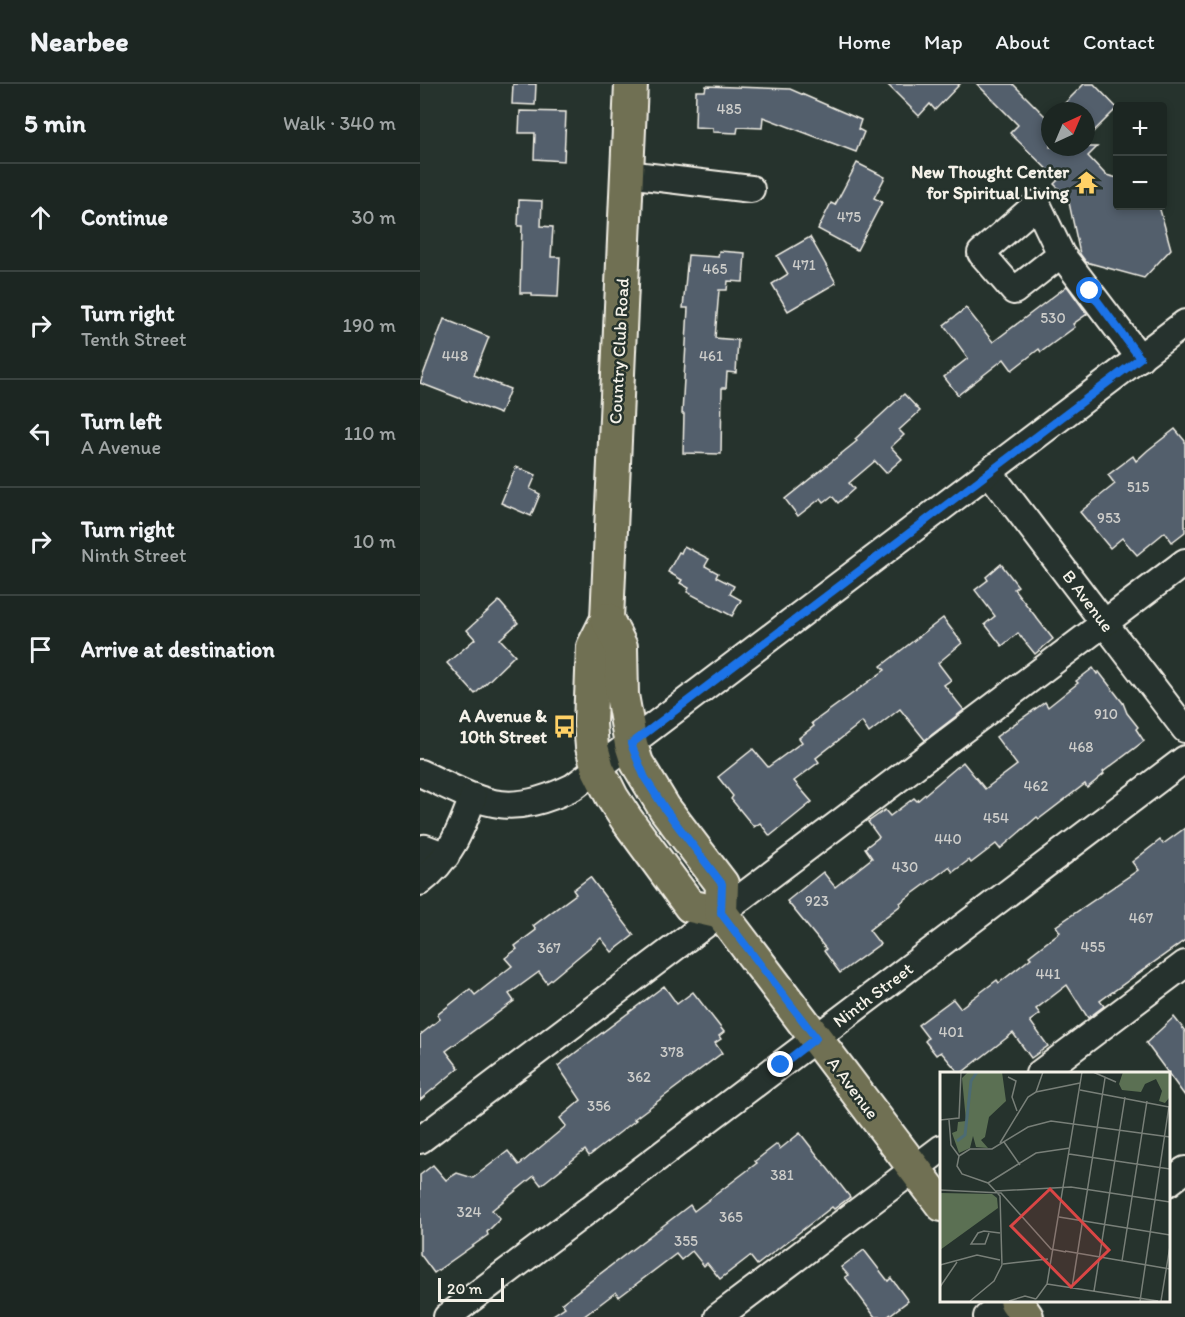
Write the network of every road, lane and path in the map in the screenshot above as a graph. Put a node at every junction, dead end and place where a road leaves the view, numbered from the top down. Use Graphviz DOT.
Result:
graph roads {
  1 [pos="631,84"];
  2 [pos="627,174"];
  3 [pos="751,189"];
  4 [pos="1061,254"];
  5 [pos="1185,323"];
  6 [pos="1140,358"];
  7 [pos="990,473"];
  8 [pos="1185,562"];
  9 [pos="607,619"];
  10 [pos="1105,623"];
  11 [pos="1185,729"];
  12 [pos="631,744"];
  13 [pos="1185,759"];
  14 [pos="598,769"];
  15 [pos="420,773"];
  16 [pos="473,797"];
  17 [pos="420,853"];
  18 [pos="446,856"];
  19 [pos="420,882"];
  20 [pos="721,913"];
  21 [pos="1185,964"];
  22 [pos="816,1038"];
  23 [pos="1042,1072"];
  24 [pos="420,1140"];
  25 [pos="940,1149"];
  26 [pos="915,1168"];
  27 [pos="1185,1170"];
  28 [pos="1170,1181"];
  29 [pos="940,1202"];
  30 [pos="1006,1302"];
  31 [pos="1016,1302"];
  32 [pos="447,1317"];
  33 [pos="718,1317"];
  34 [pos="987,1317"];
  35 [pos="1027,1317"];
  1 -- 2 [label="main road, Country Club Road"];
  2 -- 3 [label="street"];
  2 -- 9 [label="main road, Country Club Road"];
  4 -- 4 [label="street"];
  4 -- 6 [label="street"];
  5 -- 6 [label="street"];
  6 -- 7 [label="street"];
  7 -- 10 [label="street, B Avenue"];
  7 -- 12 [label="street"];
  8 -- 10 [label="street"];
  9 -- 12 [label="main road, Country Club Road"];
  9 -- 14 [label="main road, Country Club Road"];
  10 -- 11 [label="street, B Avenue"];
  10 -- 20 [label="street"];
  12 -- 14 [label="street"];
  12 -- 20 [label="main road"];
  13 -- 22 [label="street, Ninth Street"];
  14 -- 16 [label="street"];
  14 -- 20 [label="main road"];
  15 -- 16 [label="street"];
  16 -- 18 [label="street"];
  17 -- 18 [label="street"];
  18 -- 19 [label="street"];
  20 -- 22 [label="main road, A Avenue"];
  20 -- 24 [label="street"];
  21 -- 23 [label="street"];
  22 -- 26 [label="main road, A Avenue"];
  22 -- 32 [label="street, Ninth Street"];
  25 -- 26 [label="street"];
  26 -- 29 [label="main road, A Avenue"];
  26 -- 33 [label="street"];
  27 -- 28 [label="street"];
  30 -- 34 [label="street"];
  31 -- 35 [label="main road"];
}
